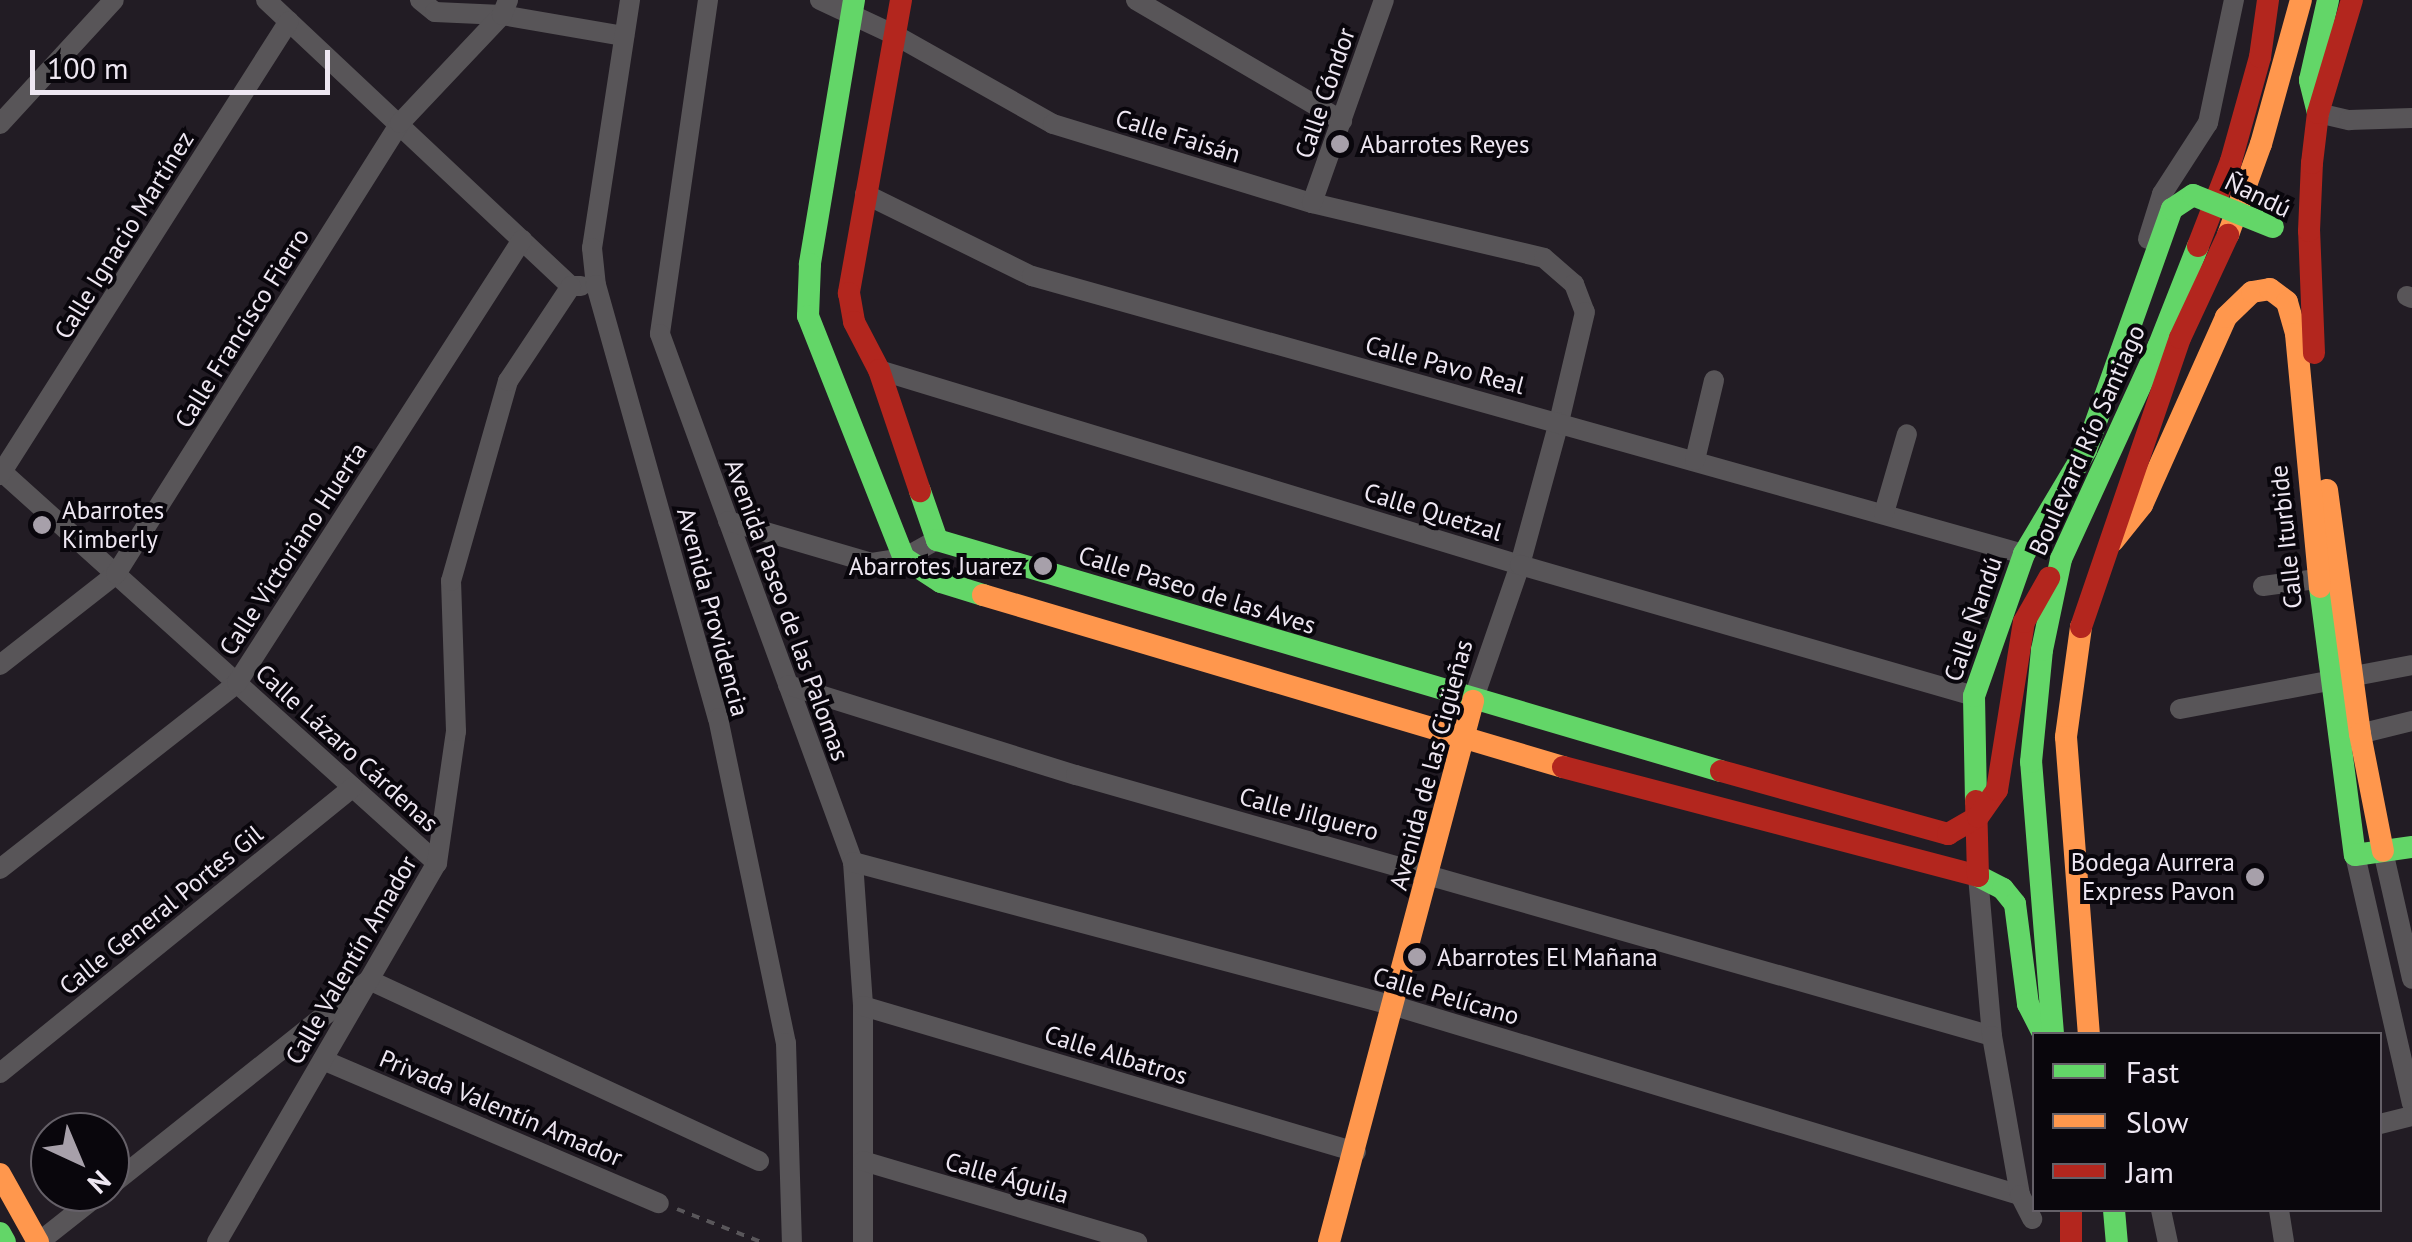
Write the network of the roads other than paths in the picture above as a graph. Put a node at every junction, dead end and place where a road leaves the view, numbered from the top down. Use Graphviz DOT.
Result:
graph roads {
  1 [pos="114,0"];
  2 [pos="266,0"];
  3 [pos="420,0"];
  4 [pos="630,0"];
  5 [pos="708,0"];
  6 [pos="820,0"];
  7 [pos="900,0"];
  8 [pos="1136,0"];
  9 [pos="1384,0"];
  10 [pos="2234,0"];
  11 [pos="2268,0"];
  12 [pos="2301,0"];
  13 [pos="2328,0"];
  14 [pos="2352,0"];
  15 [pos="505,7"];
  16 [pos="853,8"];
  17 [pos="289,21"];
  18 [pos="895,34"];
  19 [pos="624,36"];
  20 [pos="2318,112"];
  21 [pos="2412,118"];
  22 [pos="1342,121"];
  23 [pos="400,123"];
  24 [pos="0,124"];
  25 [pos="865,194"];
  26 [pos="2193,195"];
  27 [pos="1312,203"];
  28 [pos="522,240"];
  29 [pos="1544,258"];
  30 [pos="596,285"];
  31 [pos="571,286"];
  32 [pos="2311,308"];
  33 [pos="2134,319"];
  34 [pos="2305,334"];
  35 [pos="880,370"];
  36 [pos="1714,380"];
  37 [pos="1559,422"];
  38 [pos="1907,434"];
  39 [pos="1696,460"];
  40 [pos="1,473"];
  41 [pos="1884,513"];
  42 [pos="728,521"];
  43 [pos="937,540"];
  44 [pos="2024,554"];
  45 [pos="2103,554"];
  46 [pos="904,558"];
  47 [pos="2061,559"];
  48 [pos="1520,565"];
  49 [pos="116,574"];
  50 [pos="2328,578"];
  51 [pos="2263,586"];
  52 [pos="0,665"];
  53 [pos="2412,665"];
  54 [pos="2355,679"];
  55 [pos="237,682"];
  56 [pos="2328,683"];
  57 [pos="788,684"];
  58 [pos="1974,696"];
  59 [pos="1472,701"];
  60 [pos="2180,709"];
  61 [pos="2412,721"];
  62 [pos="2349,736"];
  63 [pos="1462,740"];
  64 [pos="353,787"];
  65 [pos="1978,817"];
  66 [pos="2412,846"];
  67 [pos="2383,851"];
  68 [pos="2355,855"];
  69 [pos="853,862"];
  70 [pos="437,863"];
  71 [pos="0,869"];
  72 [pos="1429,872"];
  73 [pos="1978,876"];
  74 [pos="2412,979"];
  75 [pos="370,980"];
  76 [pos="862,1006"];
  77 [pos="1394,1006"];
  78 [pos="2041,1032"];
  79 [pos="2054,1032"];
  80 [pos="2089,1032"];
  81 [pos="1992,1036"];
  82 [pos="323,1060"];
  83 [pos="0,1072"];
  84 [pos="2412,1104"];
  85 [pos="2412,1116"];
  86 [pos="2382,1124"];
  87 [pos="1356,1152"];
  88 [pos="759,1161"];
  89 [pos="863,1162"];
  90 [pos="130,1170"];
  91 [pos="0,1174"];
  92 [pos="2020,1194"];
  93 [pos="8,1198"];
  94 [pos="659,1202"];
  95 [pos="76,1212"];
  96 [pos="2071,1212"];
  97 [pos="2114,1212"];
  98 [pos="2161,1212"];
  99 [pos="2278,1212"];
  100 [pos="2032,1218"];
  101 [pos="0,1233"];
  102 [pos="5,1242"];
  103 [pos="38,1242"];
  104 [pos="217,1242"];
  105 [pos="792,1242"];
  106 [pos="863,1242"];
  107 [pos="1136,1242"];
  108 [pos="1329,1242"];
  109 [pos="2071,1242"];
  110 [pos="2117,1242"];
  111 [pos="2168,1242"];
  112 [pos="2284,1242"];
  1 -- 24 [label="street"];
  2 -- 17 [label="street"];
  3 -- 15 [label="street"];
  4 -- 19 [label="street, Avenida Providencia"];
  5 -- 42 [label="street, Avenida Paseo de las Palomas"];
  6 -- 16 [label="street, Calle Faisán"];
  7 -- 18 [label="street"];
  8 -- 22 [label="street"];
  9 -- 22 [label="street, Calle Cóndor"];
  10 -- 33 [label="street"];
  11 -- 47 [label="street, Boulevard Río Santiago"];
  12 -- 45 [label="street, Boulevard Río Santiago"];
  13 -- 20 [label="street"];
  14 -- 20 [label="street, Calle Iturbide"];
  15 -- 19 [label="street"];
  15 -- 23 [label="street, Calle Francisco Fierro"];
  16 -- 18 [label="street, Calle Faisán"];
  16 -- 46 [label="street"];
  17 -- 23 [label="street"];
  17 -- 40 [label="street, Calle Ignacio Martínez"];
  18 -- 25 [label="street"];
  18 -- 27 [label="street, Calle Faisán"];
  19 -- 30 [label="street, Avenida Providencia"];
  20 -- 21 [label="street"];
  20 -- 32 [label="street, Calle Iturbide"];
  22 -- 27 [label="street, Calle Cóndor"];
  23 -- 28 [label="street"];
  23 -- 49 [label="street, Calle Francisco Fierro"];
  25 -- 35 [label="street"];
  25 -- 37 [label="street, Calle Pavo Real"];
  26 -- 32 [label="street, Ñandú, bridge"];
  26 -- 33 [label="street, Calle Ñandú"];
  27 -- 29 [label="street, Calle Faisán"];
  28 -- 31 [label="street"];
  28 -- 55 [label="street, Calle Victoriano Huerta"];
  29 -- 37 [label="street, Avenida de las Cigüeñas"];
  30 -- 31 [label="street"];
  30 -- 105 [label="street, Avenida Providencia"];
  31 -- 70 [label="street, Calle Valentín Amador"];
  32 -- 34 [label="street, Calle Iturbide"];
  33 -- 44 [label="street, Calle Ñandú"];
  34 -- 45 [label="street, Calle Iturbide"];
  34 -- 50 [label="street, Calle Iturbide"];
  35 -- 43 [label="street"];
  35 -- 48 [label="street, Calle Quetzal"];
  36 -- 39 [label="street"];
  37 -- 39 [label="street, Calle Pavo Real"];
  37 -- 48 [label="street, Avenida de las Cigüeñas"];
  38 -- 41 [label="street"];
  39 -- 41 [label="street, Calle Pavo Real"];
  40 -- 49 [label="street, Calle Lázaro Cárdenas"];
  41 -- 44 [label="street, Calle Pavo Real"];
  42 -- 46 [label="street"];
  42 -- 57 [label="street, Avenida Paseo de las Palomas"];
  43 -- 46 [label="street"];
  43 -- 59 [label="street, Calle Paseo de las Aves"];
  44 -- 58 [label="street, Calle Ñandú"];
  45 -- 80 [label="street, Boulevard Río Santiago"];
  46 -- 63 [label="street"];
  47 -- 65 [label="street"];
  47 -- 79 [label="street, Boulevard Río Santiago"];
  48 -- 58 [label="street, Calle Quetzal"];
  48 -- 59 [label="street, Avenida de las Cigüeñas"];
  49 -- 52 [label="street, Calle Francisco Fierro"];
  49 -- 55 [label="street, Calle Lázaro Cárdenas"];
  50 -- 51 [label="street"];
  50 -- 54 [label="street, Calle Iturbide"];
  50 -- 56 [label="street, Calle Iturbide"];
  53 -- 54 [label="street"];
  54 -- 56 [label="street"];
  54 -- 62 [label="street, Calle Iturbide"];
  55 -- 64 [label="street, Calle Lázaro Cárdenas"];
  55 -- 71 [label="street, Calle Victoriano Huerta"];
  56 -- 60 [label="street"];
  56 -- 62 [label="street, Calle Iturbide"];
  57 -- 69 [label="street, Avenida Paseo de las Palomas"];
  57 -- 72 [label="street, Calle Jilguero"];
  58 -- 65 [label="street, Calle Ñandú"];
  59 -- 63 [label="street, Avenida de las Cigüeñas"];
  59 -- 65 [label="street, Calle Paseo de las Aves"];
  61 -- 62 [label="street"];
  62 -- 67 [label="street, Calle Iturbide"];
  62 -- 68 [label="street, Calle Iturbide"];
  63 -- 72 [label="street, Avenida de las Cigüeñas"];
  63 -- 73 [label="street"];
  64 -- 70 [label="street, Calle Lázaro Cárdenas"];
  64 -- 83 [label="street, Calle General Portes Gil"];
  65 -- 73 [label="street, Calle Ñandú"];
  66 -- 67 [label="street"];
  67 -- 68 [label="street"];
  67 -- 74 [label="street, Calle Iturbide"];
  68 -- 84 [label="street, Calle Iturbide"];
  69 -- 76 [label="street, Avenida Paseo de las Palomas"];
  69 -- 77 [label="street, Calle Pelícano"];
  70 -- 75 [label="street, Calle Valentín Amador"];
  72 -- 77 [label="street, Avenida de las Cigüeñas"];
  72 -- 81 [label="street, Calle Jilguero"];
  73 -- 78 [label="street"];
  73 -- 81 [label="street, Calle Ñandú"];
  75 -- 82 [label="street, Calle Valentín Amador"];
  75 -- 88 [label="street"];
  75 -- 90 [label="street"];
  76 -- 87 [label="street, Calle Albatros"];
  76 -- 89 [label="street, Avenida Paseo de las Palomas"];
  77 -- 87 [label="street, Avenida de las Cigüeñas"];
  77 -- 92 [label="street, Calle Pelícano"];
  81 -- 92 [label="street, Calle Ñandú"];
  82 -- 94 [label="street, Privada Valentín Amador"];
  82 -- 104 [label="street, Calle Valentín Amador"];
  85 -- 86 [label="street"];
  87 -- 108 [label="street, Avenida de las Cigüeñas"];
  89 -- 106 [label="street, Avenida Paseo de las Palomas"];
  89 -- 107 [label="street, Calle Águila"];
  91 -- 93 [label="street"];
  92 -- 100 [label="street, Calle Ñandú"];
  93 -- 103 [label="street"];
  95 -- 103 [label="street"];
  96 -- 109 [label="street"];
  97 -- 110 [label="street"];
  98 -- 111 [label="street"];
  99 -- 112 [label="street"];
  101 -- 102 [label="street"];
}
